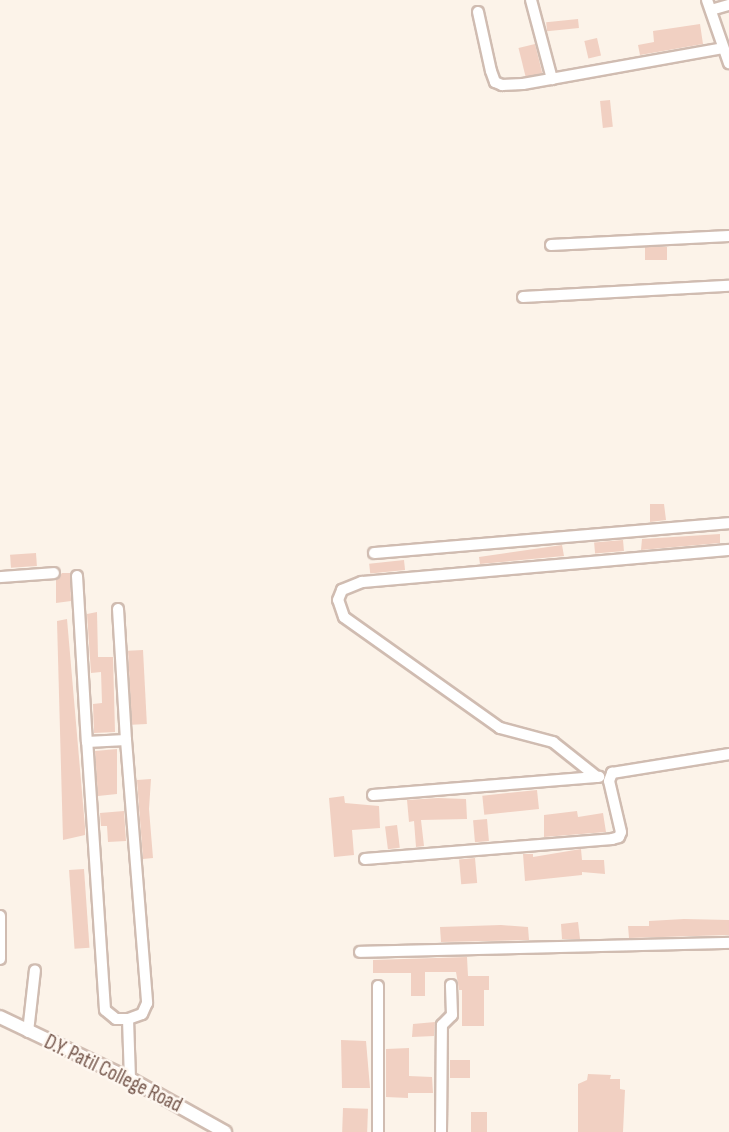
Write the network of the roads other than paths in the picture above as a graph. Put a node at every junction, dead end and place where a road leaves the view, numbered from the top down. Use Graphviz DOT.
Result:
graph roads {
  1 [pos="531,0"];
  2 [pos="709,5"];
  3 [pos="729,5"];
  4 [pos="478,12"];
  5 [pos="723,48"];
  6 [pos="729,61"];
  7 [pos="552,79"];
  8 [pos="729,236"];
  9 [pos="551,245"];
  10 [pos="729,286"];
  11 [pos="523,296"];
  12 [pos="729,523"];
  13 [pos="729,550"];
  14 [pos="374,553"];
  15 [pos="54,573"];
  16 [pos="77,576"];
  17 [pos="0,577"];
  18 [pos="118,609"];
  19 [pos="126,740"];
  20 [pos="87,742"];
  21 [pos="729,754"];
  22 [pos="609,776"];
  23 [pos="597,777"];
  24 [pos="373,795"];
  25 [pos="365,859"];
  26 [pos="0,915"];
  27 [pos="729,943"];
  28 [pos="360,952"];
  29 [pos="0,959"];
  30 [pos="35,970"];
  31 [pos="450,985"];
  32 [pos="378,986"];
  33 [pos="0,1017"];
  34 [pos="128,1019"];
  35 [pos="28,1032"];
  36 [pos="130,1079"];
  37 [pos="225,1132"];
  38 [pos="378,1132"];
  39 [pos="441,1132"];
  1 -- 7 [label="street"];
  2 -- 3 [label="street"];
  2 -- 5 [label="street"];
  4 -- 7 [label="street"];
  5 -- 6 [label="street"];
  5 -- 7 [label="street"];
  8 -- 9 [label="street"];
  10 -- 11 [label="street"];
  12 -- 14 [label="street"];
  13 -- 23 [label="street"];
  15 -- 17 [label="street"];
  16 -- 20 [label="street"];
  18 -- 19 [label="street"];
  19 -- 20 [label="street"];
  19 -- 34 [label="street"];
  20 -- 34 [label="street"];
  21 -- 22 [label="street"];
  22 -- 23 [label="street"];
  22 -- 25 [label="street"];
  23 -- 24 [label="street"];
  26 -- 29 [label="street"];
  27 -- 28 [label="street"];
  30 -- 35 [label="street"];
  31 -- 39 [label="street"];
  32 -- 38 [label="street"];
  33 -- 35 [label="street, D.Y. Patil College Road"];
  34 -- 36 [label="street"];
  35 -- 36 [label="street, D.Y. Patil College Road"];
  36 -- 37 [label="street, D.Y. Patil College Road"];
}
